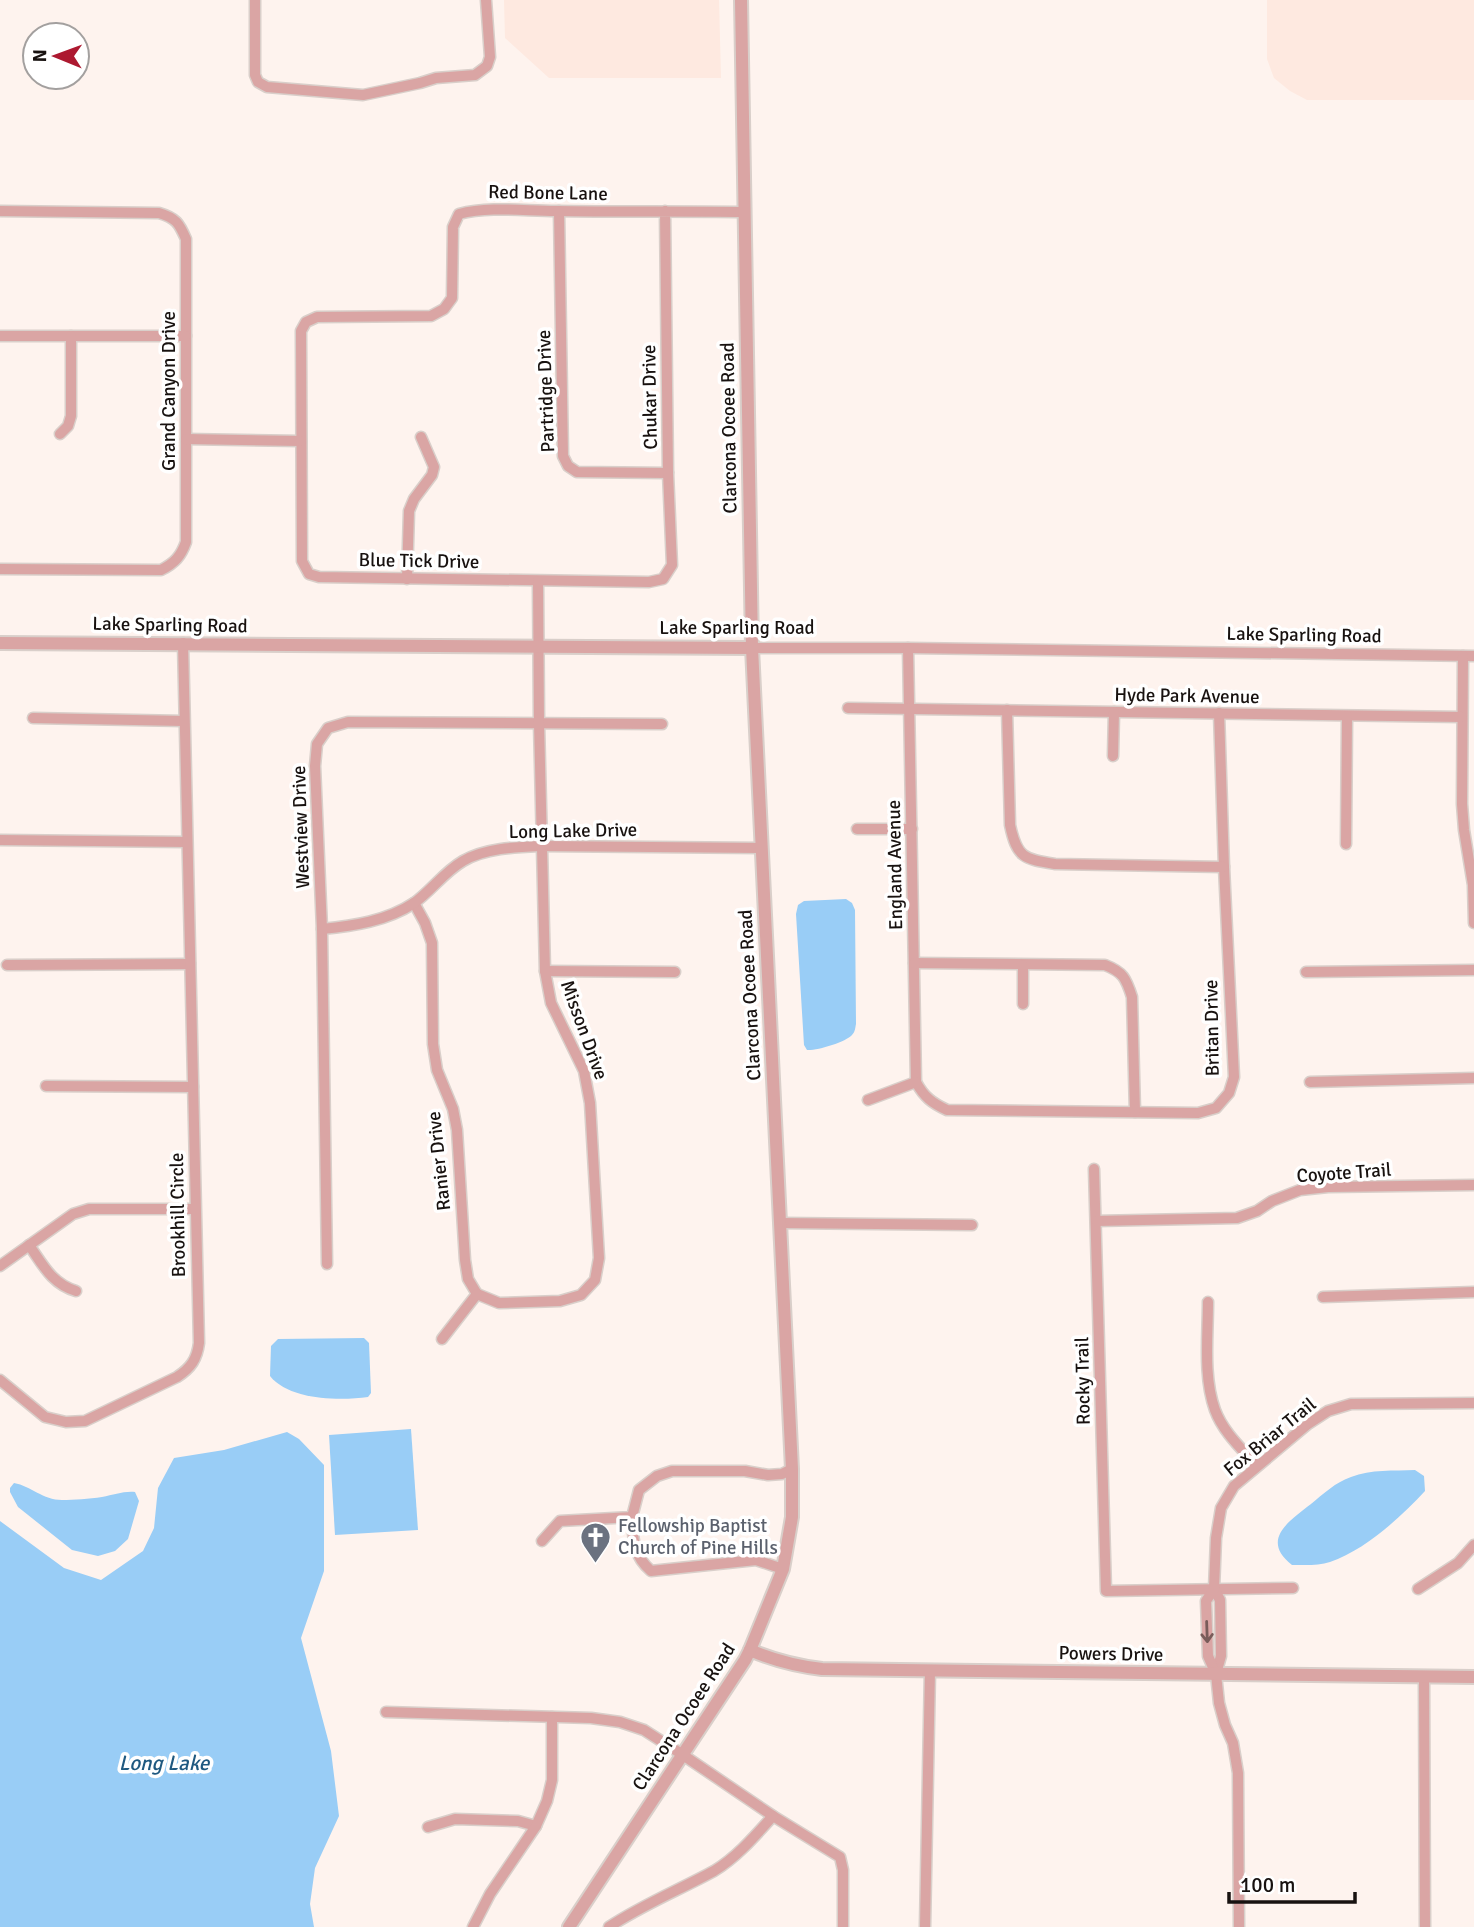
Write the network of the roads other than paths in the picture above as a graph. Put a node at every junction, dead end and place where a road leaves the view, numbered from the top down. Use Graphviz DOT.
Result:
graph roads {
  1 [pos="255,0"];
  2 [pos="486,0"];
  3 [pos="741,0"];
  4 [pos="0,211"];
  5 [pos="559,211"];
  6 [pos="665,211"];
  7 [pos="745,212"];
  8 [pos="0,336"];
  9 [pos="71,336"];
  10 [pos="186,336"];
  11 [pos="60,434"];
  12 [pos="421,437"];
  13 [pos="186,439"];
  14 [pos="301,441"];
  15 [pos="668,473"];
  16 [pos="0,569"];
  17 [pos="407,579"];
  18 [pos="663,579"];
  19 [pos="538,581"];
  20 [pos="0,643"];
  21 [pos="183,643"];
  22 [pos="539,646"];
  23 [pos="752,648"];
  24 [pos="908,648"];
  25 [pos="1469,656"];
  26 [pos="848,708"];
  27 [pos="910,708"];
  28 [pos="1007,710"];
  29 [pos="1114,712"];
  30 [pos="1219,713"];
  31 [pos="1348,716"];
  32 [pos="1462,717"];
  33 [pos="33,718"];
  34 [pos="184,721"];
  35 [pos="539,723"];
  36 [pos="662,724"];
  37 [pos="1113,756"];
  38 [pos="856,828"];
  39 [pos="912,830"];
  40 [pos="0,840"];
  41 [pos="187,842"];
  42 [pos="1346,845"];
  43 [pos="541,846"];
  44 [pos="762,848"];
  45 [pos="1224,867"];
  46 [pos="414,903"];
  47 [pos="1474,923"];
  48 [pos="322,929"];
  49 [pos="915,963"];
  50 [pos="190,964"];
  51 [pos="7,965"];
  52 [pos="1023,965"];
  53 [pos="1474,970"];
  54 [pos="545,971"];
  55 [pos="675,972"];
  56 [pos="1306,972"];
  57 [pos="1023,1004"];
  58 [pos="1474,1078"];
  59 [pos="916,1082"];
  60 [pos="1310,1082"];
  61 [pos="46,1086"];
  62 [pos="193,1087"];
  63 [pos="868,1100"];
  64 [pos="1135,1112"];
  65 [pos="1094,1169"];
  66 [pos="1474,1185"];
  67 [pos="195,1209"];
  68 [pos="1096,1221"];
  69 [pos="781,1223"];
  70 [pos="972,1225"];
  71 [pos="29,1245"];
  72 [pos="327,1264"];
  73 [pos="0,1266"];
  74 [pos="76,1291"];
  75 [pos="1474,1292"];
  76 [pos="477,1294"];
  77 [pos="1323,1297"];
  78 [pos="1208,1302"];
  79 [pos="442,1339"];
  80 [pos="0,1380"];
  81 [pos="1474,1403"];
  82 [pos="1258,1466"];
  83 [pos="792,1469"];
  84 [pos="632,1517"];
  85 [pos="542,1541"];
  86 [pos="1474,1545"];
  87 [pos="783,1569"];
  88 [pos="1293,1588"];
  89 [pos="1214,1589"];
  90 [pos="1418,1589"];
  91 [pos="750,1650"];
  92 [pos="930,1670"];
  93 [pos="1216,1674"];
  94 [pos="1424,1676"];
  95 [pos="1474,1677"];
  96 [pos="386,1712"];
  97 [pos="552,1717"];
  98 [pos="683,1755"];
  99 [pos="773,1816"];
  100 [pos="536,1826"];
  101 [pos="428,1827"];
  102 [pos="473,1927"];
  103 [pos="569,1927"];
  104 [pos="609,1927"];
  105 [pos="842,1927"];
  106 [pos="925,1927"];
  107 [pos="1239,1927"];
  108 [pos="1425,1927"];
  1 -- 2 [label="street"];
  3 -- 7 [label="street, Clarcona Ocoee Road"];
  4 -- 10 [label="street, Grand Canyon Drive"];
  5 -- 6 [label="street, Red Bone Lane"];
  5 -- 14 [label="street, Red Bone Lane"];
  5 -- 15 [label="street, Partridge Drive"];
  6 -- 7 [label="street, Red Bone Lane"];
  6 -- 15 [label="street, Chukar Drive"];
  7 -- 23 [label="street, Clarcona Ocoee Road"];
  8 -- 9 [label="street"];
  9 -- 10 [label="street"];
  9 -- 11 [label="street"];
  10 -- 13 [label="street, Grand Canyon Drive"];
  12 -- 17 [label="street"];
  13 -- 14 [label="street"];
  13 -- 16 [label="street, Grand Canyon Drive"];
  14 -- 17 [label="street, Blue Tick Drive"];
  15 -- 18 [label="street, Chukar Drive"];
  17 -- 19 [label="street, Blue Tick Drive"];
  18 -- 19 [label="street, Blue Tick Drive"];
  19 -- 22 [label="street, Misson Drive"];
  20 -- 21 [label="street, Lake Sparling Road"];
  21 -- 22 [label="street, Lake Sparling Road"];
  21 -- 34 [label="street, Brookhill Circle"];
  22 -- 23 [label="street, Lake Sparling Road"];
  22 -- 35 [label="street, Misson Drive"];
  23 -- 24 [label="street, Lake Sparling Road"];
  23 -- 44 [label="street, Clarcona Ocoee Road"];
  24 -- 25 [label="street, Lake Sparling Road"];
  24 -- 27 [label="street, England Avenue"];
  25 -- 32 [label="street"];
  26 -- 27 [label="street, Hyde Park Avenue"];
  27 -- 28 [label="street, Hyde Park Avenue"];
  27 -- 39 [label="street, England Avenue"];
  28 -- 29 [label="street, Hyde Park Avenue"];
  28 -- 45 [label="street"];
  29 -- 30 [label="street, Hyde Park Avenue"];
  29 -- 37 [label="street"];
  30 -- 31 [label="street, Hyde Park Avenue"];
  30 -- 45 [label="street, Britan Drive"];
  31 -- 32 [label="street, Hyde Park Avenue"];
  31 -- 42 [label="street"];
  32 -- 47 [label="street"];
  33 -- 34 [label="street"];
  34 -- 41 [label="street, Brookhill Circle"];
  35 -- 36 [label="street, Westview Drive"];
  35 -- 43 [label="street, Misson Drive"];
  35 -- 48 [label="street, Westview Drive"];
  38 -- 39 [label="street"];
  39 -- 49 [label="street, England Avenue"];
  40 -- 41 [label="street"];
  41 -- 50 [label="street, Brookhill Circle"];
  43 -- 44 [label="street, Long Lake Drive"];
  43 -- 46 [label="street, Long Lake Drive"];
  43 -- 54 [label="street, Misson Drive"];
  44 -- 69 [label="street, Clarcona Ocoee Road"];
  45 -- 64 [label="street, Britan Drive"];
  46 -- 48 [label="street, Long Lake Drive"];
  46 -- 76 [label="street, Ranier Drive"];
  48 -- 72 [label="street, Westview Drive"];
  49 -- 52 [label="street"];
  49 -- 59 [label="street, England Avenue"];
  50 -- 51 [label="street"];
  50 -- 62 [label="street, Brookhill Circle"];
  52 -- 57 [label="street"];
  52 -- 64 [label="street"];
  53 -- 56 [label="street"];
  54 -- 55 [label="street"];
  54 -- 76 [label="street, Misson Drive"];
  58 -- 60 [label="street"];
  59 -- 63 [label="street"];
  59 -- 64 [label="street, Britan Drive"];
  61 -- 62 [label="street"];
  62 -- 67 [label="street, Brookhill Circle"];
  65 -- 68 [label="street, Rocky Trail"];
  66 -- 68 [label="street, Coyote Trail"];
  67 -- 71 [label="street"];
  67 -- 80 [label="street, Brookhill Circle"];
  68 -- 89 [label="street, Rocky Trail"];
  69 -- 70 [label="street"];
  69 -- 83 [label="street, Clarcona Ocoee Road"];
  71 -- 73 [label="street"];
  71 -- 74 [label="street"];
  75 -- 77 [label="street"];
  76 -- 79 [label="street"];
  78 -- 82 [label="street"];
  81 -- 82 [label="street, Fox Briar Trail"];
  82 -- 89 [label="street, Fox Briar Trail"];
  83 -- 84 [label="street"];
  83 -- 87 [label="street, Clarcona Ocoee Road"];
  84 -- 85 [label="street"];
  84 -- 87 [label="street"];
  86 -- 90 [label="street"];
  87 -- 91 [label="street, Clarcona Ocoee Road"];
  88 -- 89 [label="street"];
  89 -- 93 [label="street, Fox Briar Trail"];
  91 -- 92 [label="street, Powers Drive"];
  91 -- 98 [label="street, Clarcona Ocoee Road"];
  92 -- 93 [label="street, Powers Drive"];
  92 -- 106 [label="street"];
  93 -- 94 [label="street, Powers Drive"];
  93 -- 107 [label="street, Fox Briar Trail"];
  94 -- 95 [label="street, Powers Drive"];
  94 -- 108 [label="street"];
  96 -- 97 [label="street"];
  97 -- 98 [label="street"];
  97 -- 100 [label="street"];
  98 -- 99 [label="street"];
  98 -- 103 [label="street, Clarcona Ocoee Road"];
  99 -- 104 [label="street"];
  99 -- 105 [label="street"];
  100 -- 101 [label="street"];
  100 -- 102 [label="street"];
}
